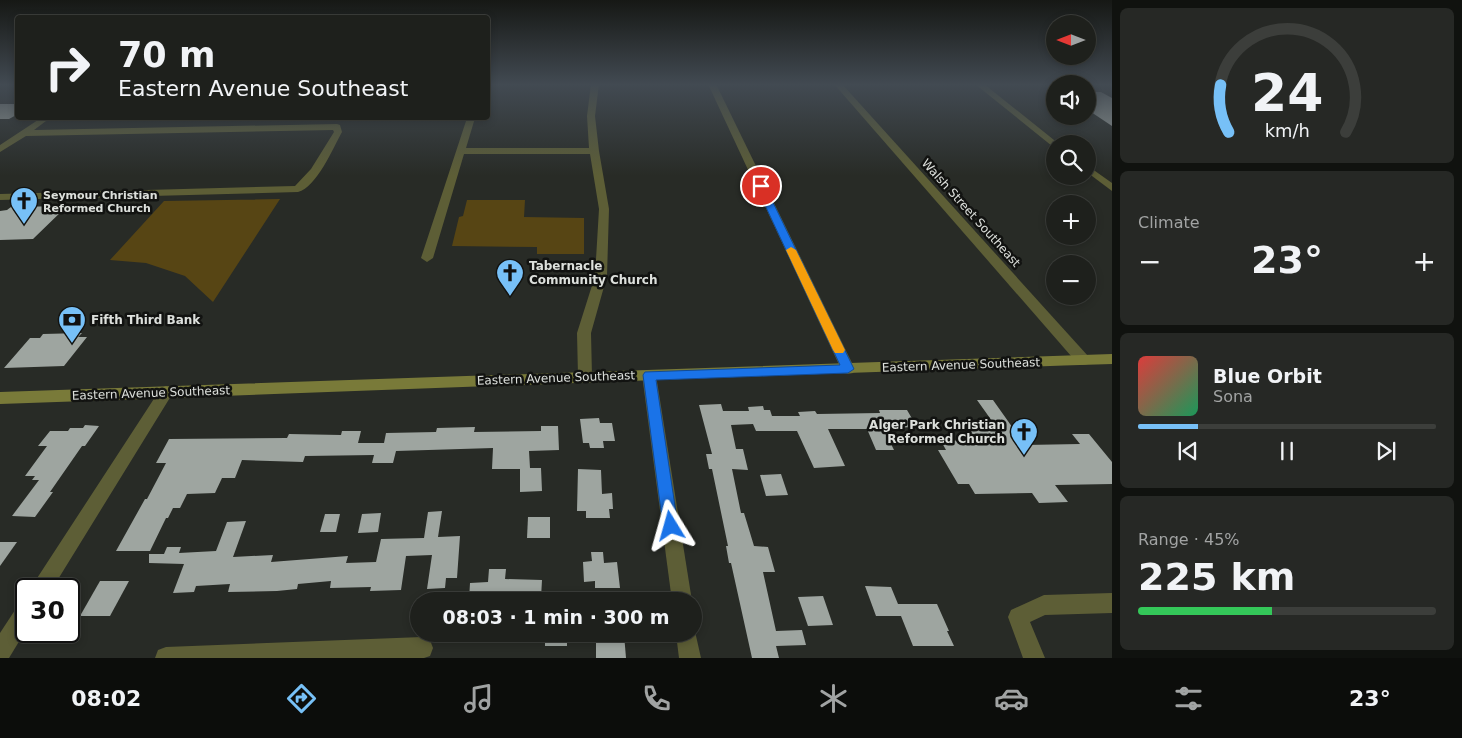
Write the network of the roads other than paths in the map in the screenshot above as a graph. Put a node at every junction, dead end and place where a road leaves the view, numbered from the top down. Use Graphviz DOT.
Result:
graph roads {
  1 [pos="591,115"];
  2 [pos="727,115"];
  3 [pos="865,115"];
  4 [pos="1018,115"];
  5 [pos="43,120"];
  6 [pos="469,120"];
  7 [pos="23,133"];
  8 [pos="1046,137"];
  9 [pos="0,149"];
  10 [pos="461,151"];
  11 [pos="594,151"];
  12 [pos="1096,175"];
  13 [pos="1112,188"];
  14 [pos="0,197"];
  15 [pos="427,258"];
  16 [pos="1112,359"];
  17 [pos="1083,360"];
  18 [pos="848,369"];
  19 [pos="649,375"];
  20 [pos="585,376"];
  21 [pos="166,392"];
  22 [pos="0,398"];
  23 [pos="47,578"];
  24 [pos="681,592"];
  25 [pos="1112,603"];
  26 [pos="15,628"];
  27 [pos="687,642"];
  28 [pos="422,648"];
  29 [pos="0,652"];
  30 [pos="166,658"];
  31 [pos="690,658"];
  32 [pos="1034,658"];
  1 -- 11 [label="street"];
  2 -- 18 [label="street"];
  3 -- 17 [label="street, Walsh Street Southeast"];
  4 -- 8 [label="street"];
  5 -- 7 [label="street"];
  6 -- 10 [label="street"];
  7 -- 9 [label="street"];
  7 -- 14 [label="street"];
  10 -- 11 [label="street"];
  10 -- 15 [label="street"];
  11 -- 20 [label="street"];
  12 -- 13 [label="street"];
  16 -- 17 [label="main road, Eastern Avenue Southeast"];
  17 -- 18 [label="main road, Eastern Avenue Southeast"];
  18 -- 19 [label="main road, Eastern Avenue Southeast"];
  19 -- 20 [label="main road, Eastern Avenue Southeast"];
  19 -- 24 [label="street"];
  20 -- 21 [label="main road, Eastern Avenue Southeast"];
  21 -- 22 [label="main road, Eastern Avenue Southeast"];
  21 -- 23 [label="street"];
  25 -- 32 [label="street"];
  26 -- 29 [label="street"];
  27 -- 31 [label="street"];
  28 -- 30 [label="street"];
}
